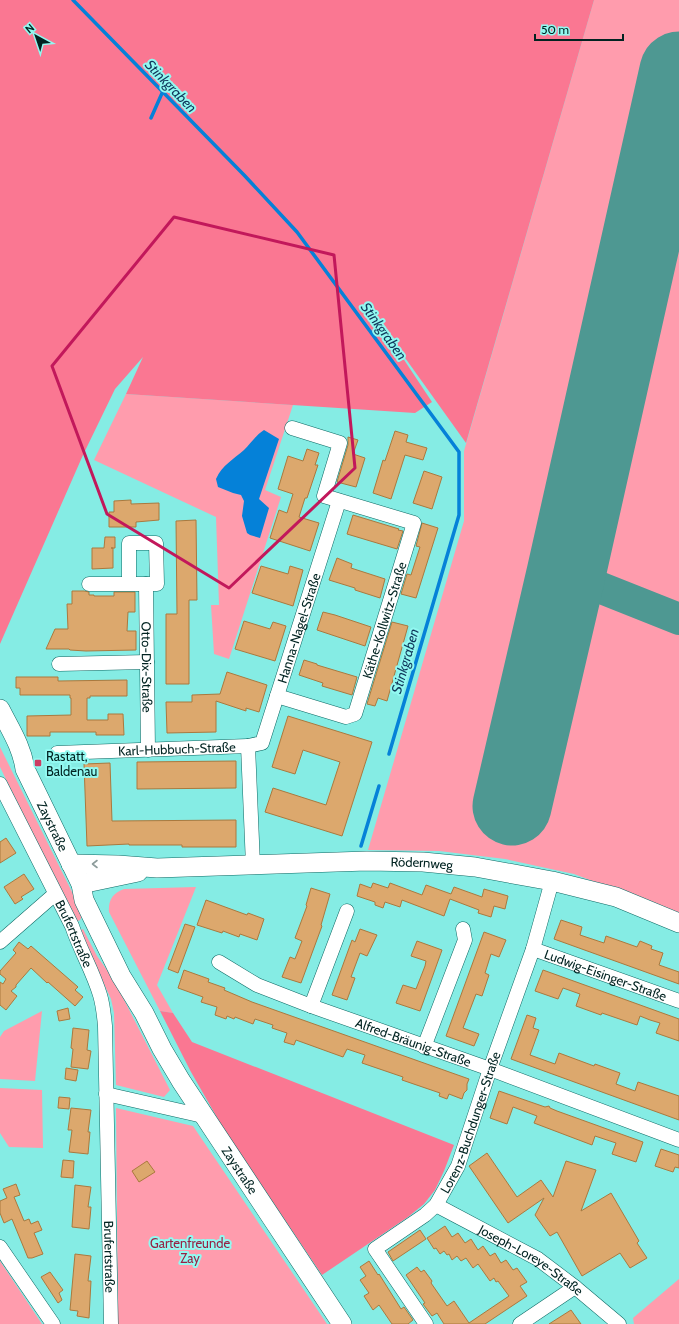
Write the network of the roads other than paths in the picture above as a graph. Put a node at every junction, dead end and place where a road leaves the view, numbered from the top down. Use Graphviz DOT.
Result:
graph roads {
  1 [pos="292,428"];
  2 [pos="339,501"];
  3 [pos="89,584"];
  4 [pos="129,584"];
  5 [pos="146,584"];
  6 [pos="147,662"];
  7 [pos="59,664"];
  8 [pos="278,696"];
  9 [pos="0,709"];
  10 [pos="0,731"];
  11 [pos="248,746"];
  12 [pos="148,750"];
  13 [pos="57,753"];
  14 [pos="25,769"];
  15 [pos="0,784"];
  16 [pos="71,864"];
  17 [pos="253,865"];
  18 [pos="157,868"];
  19 [pos="552,881"];
  20 [pos="81,884"];
  21 [pos="55,894"];
  22 [pos="346,911"];
  23 [pos="679,923"];
  24 [pos="463,929"];
  25 [pos="0,942"];
  26 [pos="533,949"];
  27 [pos="218,962"];
  28 [pos="679,1001"];
  29 [pos="311,1006"];
  30 [pos="424,1047"];
  31 [pos="490,1069"];
  32 [pos="106,1094"];
  33 [pos="203,1116"];
  34 [pos="679,1140"];
  35 [pos="436,1205"];
  36 [pos="0,1247"];
  37 [pos="575,1287"];
  38 [pos="53,1324"];
  39 [pos="111,1324"];
  40 [pos="342,1324"];
  41 [pos="426,1324"];
  42 [pos="521,1324"];
  43 [pos="619,1324"];
  1 -- 2 [label="street"];
  2 -- 8 [label="street, Hanna-Nagel-Straße"];
  2 -- 8 [label="street, Käthe-Kollwitz-Straße"];
  3 -- 4 [label="street"];
  4 -- 5 [label="street"];
  4 -- 5 [label="street"];
  5 -- 6 [label="street, Otto-Dix-Straße"];
  6 -- 7 [label="street"];
  6 -- 12 [label="street, Otto-Dix-Straße"];
  8 -- 11 [label="street, Hanna-Nagel-Straße"];
  9 -- 14 [label="street, Zaystraße"];
  10 -- 14 [label="street, Zaystraße"];
  11 -- 12 [label="street, Karl-Hubbuch-Straße"];
  11 -- 17 [label="street"];
  12 -- 13 [label="street, Karl-Hubbuch-Straße"];
  14 -- 16 [label="street, Zaystraße"];
  15 -- 21 [label="street, Brufertstraße"];
  18 -- 16 [label="street, Rödernweg, one-way"];
  16 -- 20 [label="street, Zaystraße"];
  17 -- 18 [label="street, Rödernweg"];
  17 -- 19 [label="street, Rödernweg"];
  18 -- 20 [label="street, Rödernweg"];
  19 -- 23 [label="street, Rödernweg"];
  19 -- 26 [label="street, Lorenz-Buchdunger-Straße"];
  20 -- 33 [label="street, Zaystraße"];
  21 -- 25 [label="street"];
  21 -- 32 [label="street, Brufertstraße"];
  22 -- 29 [label="street"];
  24 -- 30 [label="street"];
  26 -- 28 [label="street, Ludwig-Eisinger-Straße"];
  26 -- 31 [label="street, Lorenz-Buchdunger-Straße"];
  27 -- 29 [label="street, Alfred-Bräunig-Straße"];
  29 -- 30 [label="street, Alfred-Bräunig-Straße"];
  30 -- 31 [label="street, Alfred-Bräunig-Straße"];
  31 -- 34 [label="street, Alfred-Bräunig-Straße"];
  31 -- 35 [label="street, Lorenz-Buchdunger-Straße"];
  32 -- 33 [label="street"];
  32 -- 39 [label="street, Brufertstraße"];
  33 -- 40 [label="street, Zaystraße"];
  35 -- 37 [label="street, Joseph-Loreye-Straße"];
  35 -- 41 [label="street, Lorenz-Buchdunger-Straße"];
  36 -- 38 [label="street"];
  37 -- 42 [label="street"];
  37 -- 43 [label="street, Joseph-Loreye-Straße"];
}
